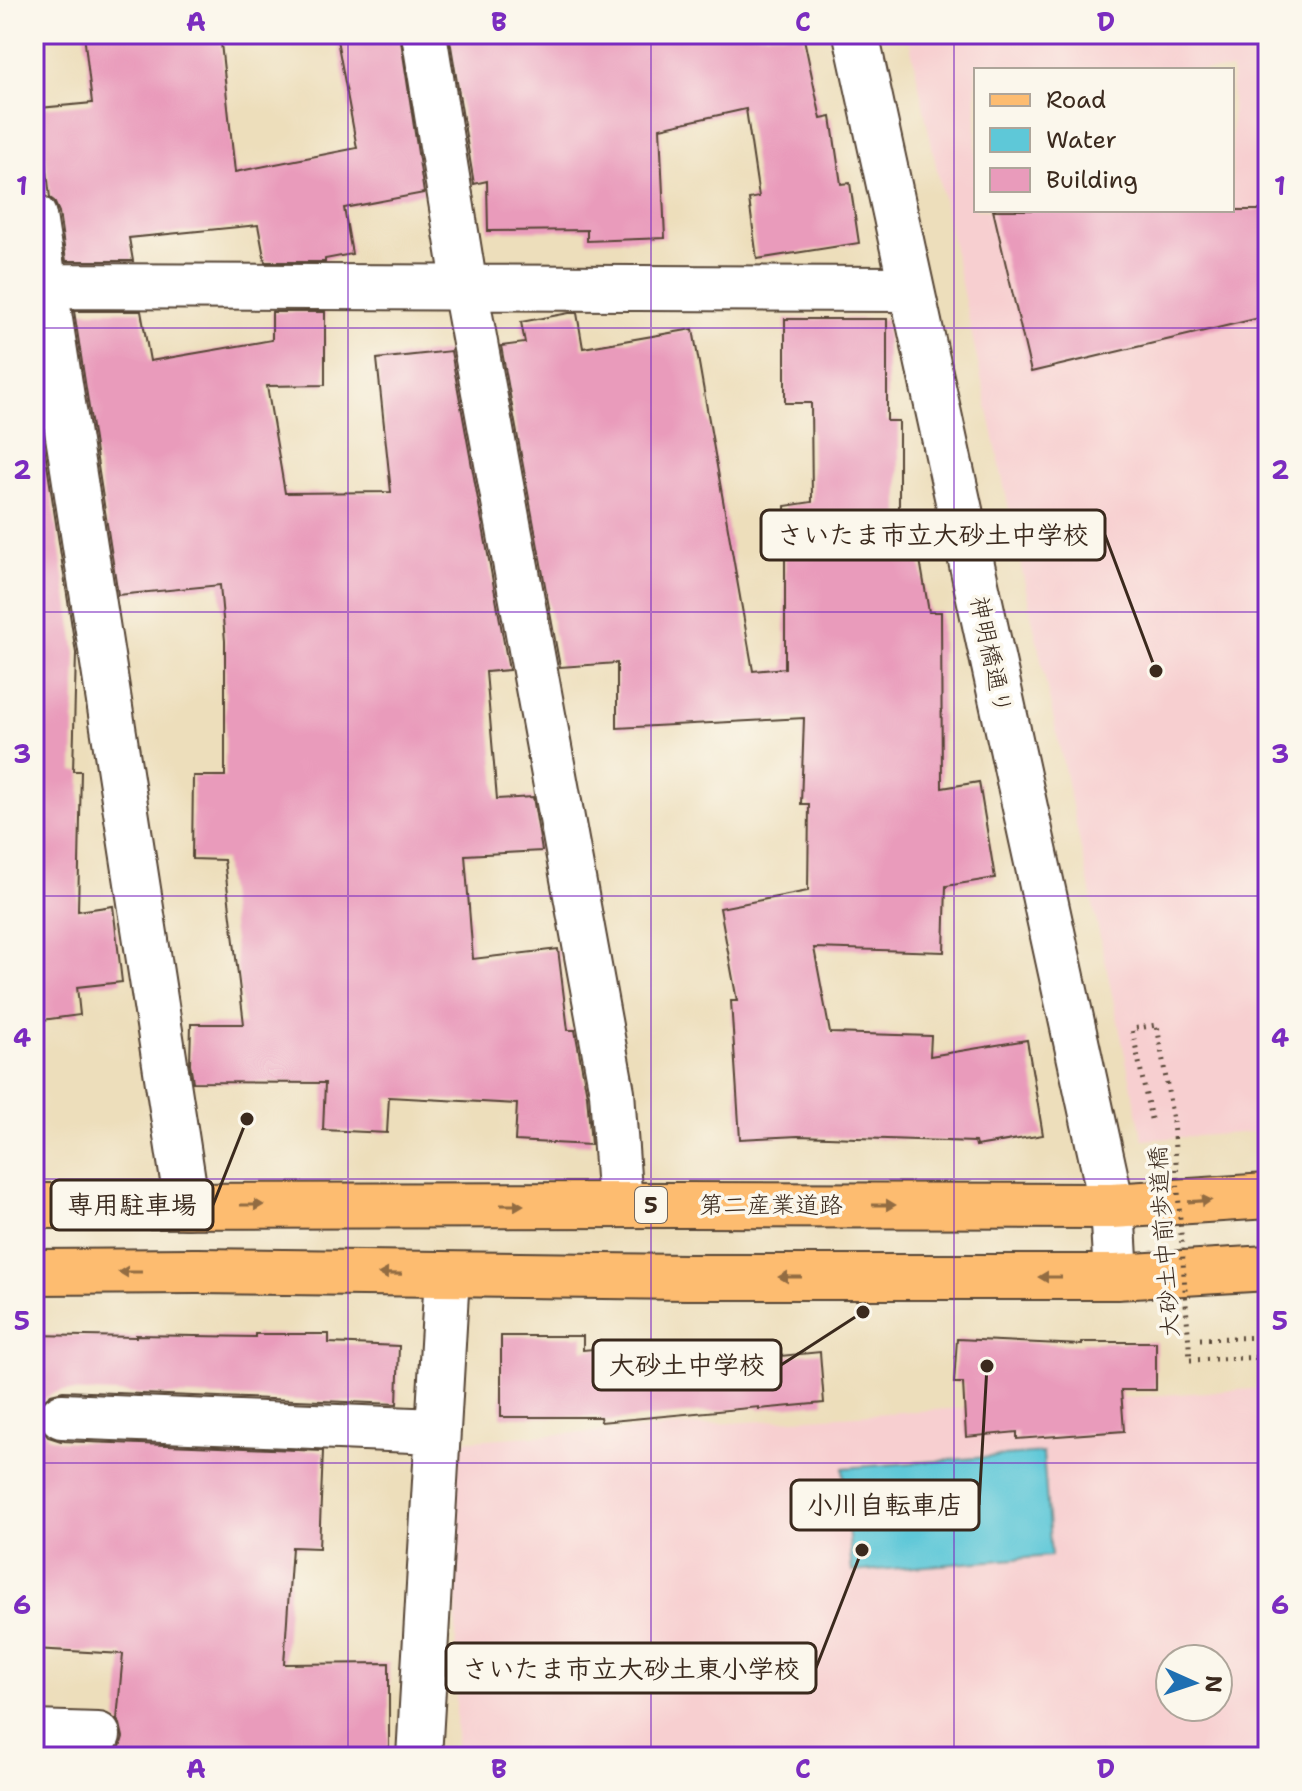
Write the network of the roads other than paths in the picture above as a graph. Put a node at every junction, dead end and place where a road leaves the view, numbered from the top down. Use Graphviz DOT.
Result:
graph roads {
  1 [pos="424,34"];
  2 [pos="856,34"];
  3 [pos="34,216"];
  4 [pos="39,286"];
  5 [pos="465,288"];
  6 [pos="911,289"];
  7 [pos="1268,1196"];
  8 [pos="620,1205"];
  9 [pos="34,1206"];
  10 [pos="187,1206"];
  11 [pos="1112,1206"];
  12 [pos="1268,1268"];
  13 [pos="34,1272"];
  14 [pos="447,1275"];
  15 [pos="1116,1277"];
  16 [pos="62,1416"];
  17 [pos="438,1431"];
  18 [pos="34,1733"];
  19 [pos="98,1735"];
  20 [pos="419,1757"];
  1 -- 5 [label="street"];
  2 -- 6 [label="street, 神明橋通り"];
  3 -- 4 [label="street"];
  4 -- 5 [label="street"];
  4 -- 10 [label="street"];
  5 -- 6 [label="street"];
  5 -- 8 [label="street"];
  6 -- 11 [label="street, 神明橋通り"];
  11 -- 7 [label="main road, 第二産業道路 / 5, one-way"];
  10 -- 8 [label="main road, 第二産業道路 / 5, one-way"];
  8 -- 11 [label="main road, 第二産業道路 / 5, one-way"];
  9 -- 10 [label="main road, 第二産業道路 / 5"];
  11 -- 15 [label="street, 神明橋通り"];
  12 -- 15 [label="main road"];
  14 -- 13 [label="main road, one-way"];
  15 -- 14 [label="main road, one-way"];
  14 -- 17 [label="street"];
  16 -- 17 [label="street"];
  17 -- 20 [label="street"];
  18 -- 19 [label="street"];
}
